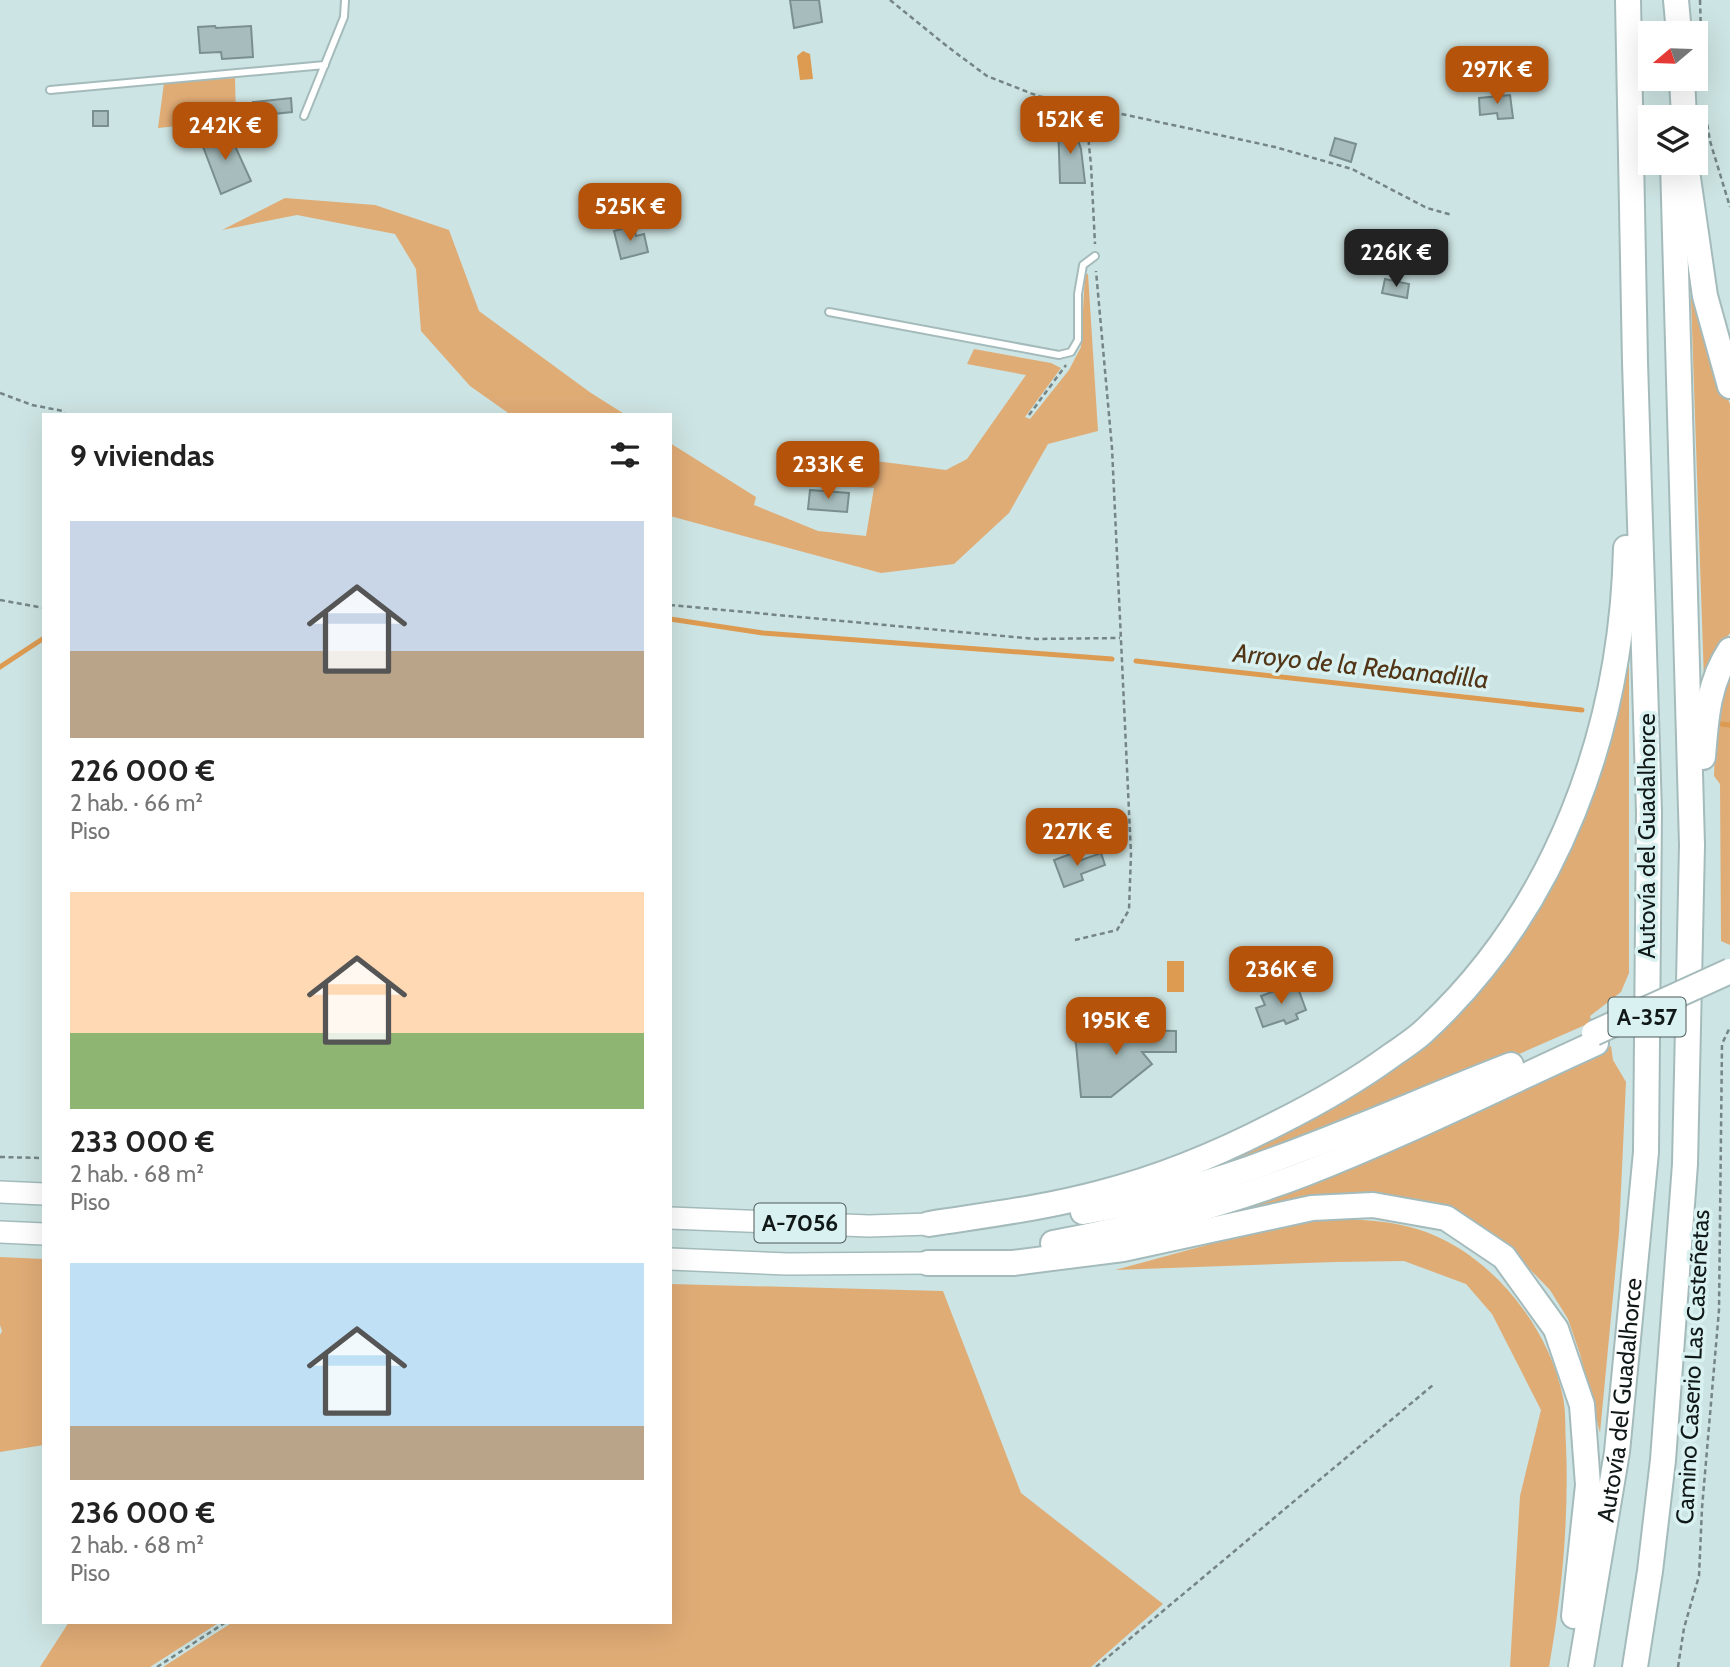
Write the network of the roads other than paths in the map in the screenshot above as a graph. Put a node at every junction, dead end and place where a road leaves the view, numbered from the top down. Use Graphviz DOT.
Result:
graph roads {
  1 [pos="345,0"];
  2 [pos="1628,0"];
  3 [pos="1668,0"];
  4 [pos="1676,0"];
  5 [pos="1669,21"];
  6 [pos="1678,21"];
  7 [pos="325,65"];
  8 [pos="50,90"];
  9 [pos="304,116"];
  10 [pos="1673,175"];
  11 [pos="1688,175"];
  12 [pos="1095,257"];
  13 [pos="829,312"];
  14 [pos="1635,362"];
  15 [pos="1730,386"];
  16 [pos="1730,650"];
  17 [pos="1692,845"];
  18 [pos="1730,971"];
  19 [pos="1730,981"];
  20 [pos="1595,1038"];
  21 [pos="0,1192"];
  22 [pos="42,1194"];
  23 [pos="672,1218"];
  24 [pos="929,1224"];
  25 [pos="0,1232"];
  26 [pos="42,1234"];
  27 [pos="672,1259"];
  28 [pos="928,1263"];
  29 [pos="1569,1667"];
  30 [pos="1580,1667"];
  31 [pos="1635,1667"];
  1 -- 7 [label="lane"];
  2 -- 14 [label="highway, Autovía del Guadalhorce / A-357"];
  3 -- 5 [label="highway"];
  4 -- 6 [label="highway"];
  7 -- 8 [label="lane"];
  7 -- 9 [label="lane"];
  10 -- 17 [label="highway, Autovía del Guadalhorce / A-357"];
  11 -- 15 [label="highway"];
  12 -- 13 [label="lane"];
  14 -- 24 [label="highway"];
  14 -- 30 [label="highway, Autovía del Guadalhorce / A-357"];
  16 -- 17 [label="highway"];
  17 -- 31 [label="highway, Autovía del Guadalhorce / A-357"];
  18 -- 20 [label="highway, bridge"];
  19 -- 20 [label="highway"];
  20 -- 24 [label="highway"];
  20 -- 28 [label="highway"];
  21 -- 22 [label="main road"];
  23 -- 24 [label="main road, A-7056"];
  25 -- 26 [label="main road"];
  27 -- 28 [label="main road, A-7056"];
  28 -- 29 [label="highway"];
}
